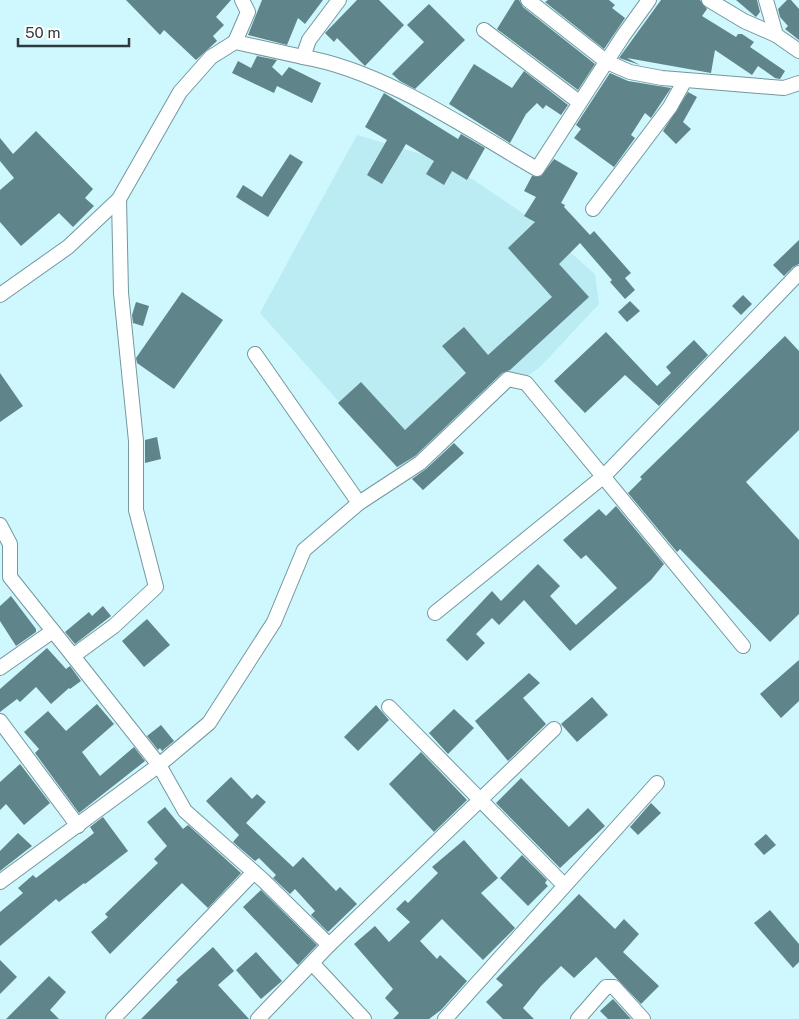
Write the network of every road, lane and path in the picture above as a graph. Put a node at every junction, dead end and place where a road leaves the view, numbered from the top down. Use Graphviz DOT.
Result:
graph roads {
  1 [pos="339,0"];
  2 [pos="528,0"];
  3 [pos="650,0"];
  4 [pos="709,0"];
  5 [pos="766,0"];
  6 [pos="248,4"];
  7 [pos="484,30"];
  8 [pos="776,35"];
  9 [pos="235,42"];
  10 [pos="799,51"];
  11 [pos="302,57"];
  12 [pos="607,62"];
  13 [pos="685,80"];
  14 [pos="799,83"];
  15 [pos="580,102"];
  16 [pos="119,199"];
  17 [pos="594,209"];
  18 [pos="799,273"];
  19 [pos="0,295"];
  20 [pos="255,354"];
  21 [pos="604,476"];
  22 [pos="359,503"];
  23 [pos="0,525"];
  24 [pos="435,613"];
  25 [pos="53,630"];
  26 [pos="743,646"];
  27 [pos="73,656"];
  28 [pos="0,668"];
  29 [pos="389,707"];
  30 [pos="0,721"];
  31 [pos="554,728"];
  32 [pos="159,765"];
  33 [pos="657,783"];
  34 [pos="481,799"];
  35 [pos="78,826"];
  36 [pos="254,872"];
  37 [pos="0,882"];
  38 [pos="564,885"];
  39 [pos="329,945"];
  40 [pos="312,963"];
  41 [pos="113,1019"];
  42 [pos="258,1019"];
  43 [pos="364,1019"];
  44 [pos="445,1019"];
  45 [pos="578,1019"];
  46 [pos="643,1019"];
  1 -- 11 [label="street"];
  2 -- 12 [label="street"];
  3 -- 12 [label="street"];
  4 -- 8 [label="street"];
  5 -- 8 [label="street"];
  6 -- 9 [label="street"];
  7 -- 15 [label="street"];
  8 -- 10 [label="street"];
  9 -- 11 [label="street"];
  9 -- 16 [label="street"];
  11 -- 15 [label="street"];
  12 -- 13 [label="street"];
  12 -- 15 [label="street"];
  13 -- 14 [label="street"];
  13 -- 17 [label="street"];
  16 -- 19 [label="street"];
  16 -- 27 [label="street"];
  18 -- 21 [label="street"];
  20 -- 22 [label="street"];
  21 -- 22 [label="street"];
  21 -- 24 [label="street"];
  21 -- 26 [label="street"];
  22 -- 32 [label="street"];
  23 -- 25 [label="street"];
  25 -- 27 [label="street"];
  25 -- 28 [label="street"];
  27 -- 32 [label="street"];
  29 -- 34 [label="street"];
  30 -- 35 [label="street"];
  31 -- 34 [label="street"];
  32 -- 35 [label="street"];
  32 -- 36 [label="street"];
  33 -- 38 [label="street"];
  34 -- 38 [label="street"];
  34 -- 39 [label="street"];
  35 -- 37 [label="street"];
  36 -- 39 [label="street"];
  36 -- 41 [label="street"];
  38 -- 44 [label="street"];
  39 -- 40 [label="street"];
  40 -- 42 [label="street"];
  40 -- 43 [label="street"];
  45 -- 46 [label="street"];
}
